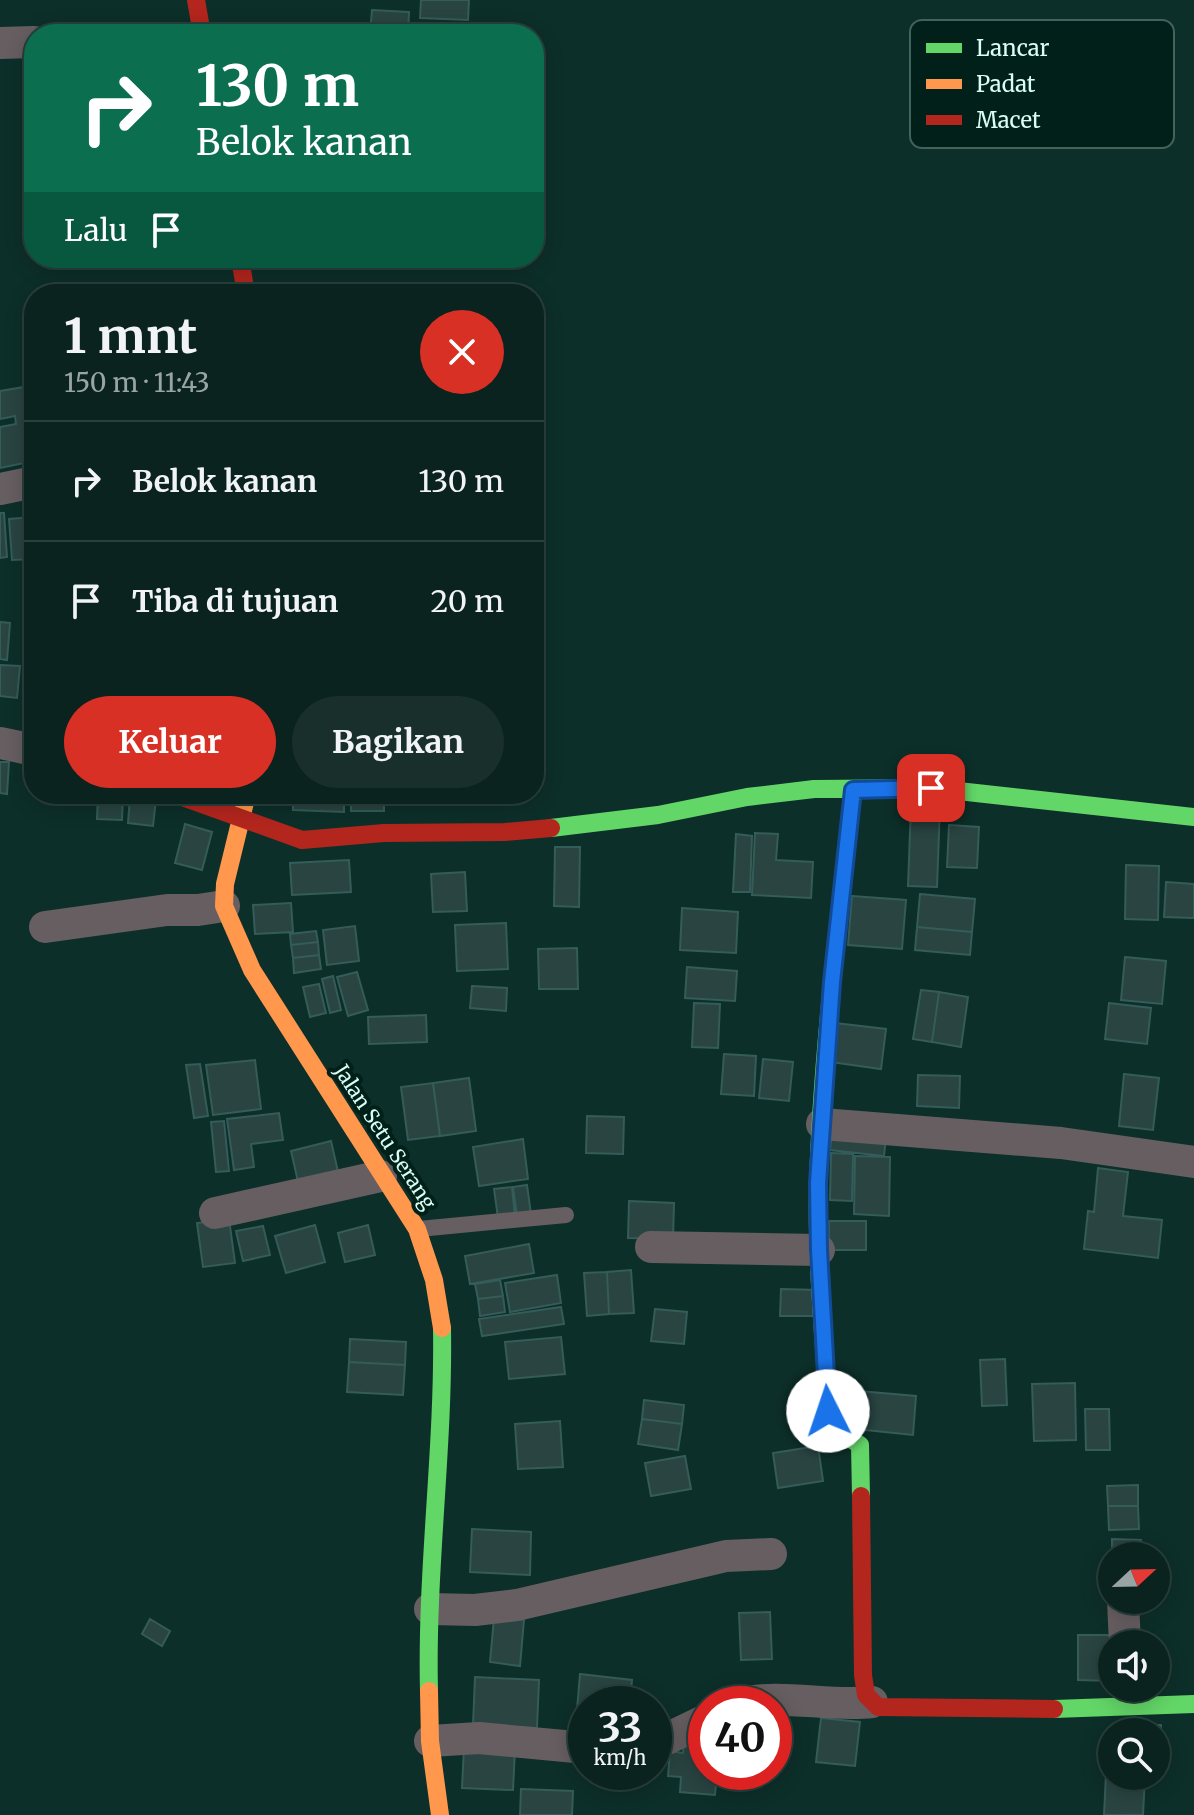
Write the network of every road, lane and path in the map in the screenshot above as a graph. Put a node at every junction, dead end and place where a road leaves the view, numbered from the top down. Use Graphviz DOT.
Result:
graph roads {
  1 [pos="196,0"];
  2 [pos="200,24"];
  3 [pos="24,42"];
  4 [pos="0,43"];
  5 [pos="24,484"];
  6 [pos="0,489"];
  7 [pos="0,743"];
  8 [pos="24,748"];
  9 [pos="853,790"];
  10 [pos="201,804"];
  11 [pos="244,804"];
  12 [pos="1194,817"];
  13 [pos="239,818"];
  14 [pos="224,906"];
  15 [pos="45,927"];
  16 [pos="822,1124"];
  17 [pos="1194,1162"];
  18 [pos="381,1176"];
  19 [pos="215,1213"];
  20 [pos="566,1215"];
  21 [pos="417,1229"];
  22 [pos="651,1247"];
  23 [pos="819,1250"];
  24 [pos="771,1554"];
  25 [pos="430,1609"];
  26 [pos="792,1699"];
  27 [pos="1170,1701"];
  28 [pos="872,1702"];
  29 [pos="1105,1702"];
  30 [pos="1194,1704"];
  31 [pos="430,1741"];
  32 [pos="568,1746"];
  33 [pos="440,1815"];
  1 -- 2 [label="street"];
  3 -- 4 [label="street"];
  5 -- 6 [label="street"];
  7 -- 8 [label="street"];
  9 -- 12 [label="street"];
  9 -- 13 [label="street"];
  9 -- 16 [label="street"];
  10 -- 13 [label="street"];
  11 -- 13 [label="street"];
  13 -- 14 [label="street"];
  14 -- 15 [label="street"];
  14 -- 18 [label="street, Jalan Setu Serang"];
  16 -- 17 [label="street"];
  16 -- 23 [label="street"];
  18 -- 19 [label="street"];
  18 -- 21 [label="street, Jalan Setu Serang"];
  20 -- 21 [label="lane"];
  21 -- 25 [label="street, Jalan Setu Serang"];
  22 -- 23 [label="street"];
  23 -- 28 [label="street"];
  24 -- 25 [label="street"];
  25 -- 31 [label="street, Jalan Setu Serang"];
  26 -- 28 [label="street"];
  27 -- 30 [label="street"];
  28 -- 29 [label="street"];
  31 -- 32 [label="street"];
  31 -- 33 [label="street, Jalan Setu Serang"];
}
